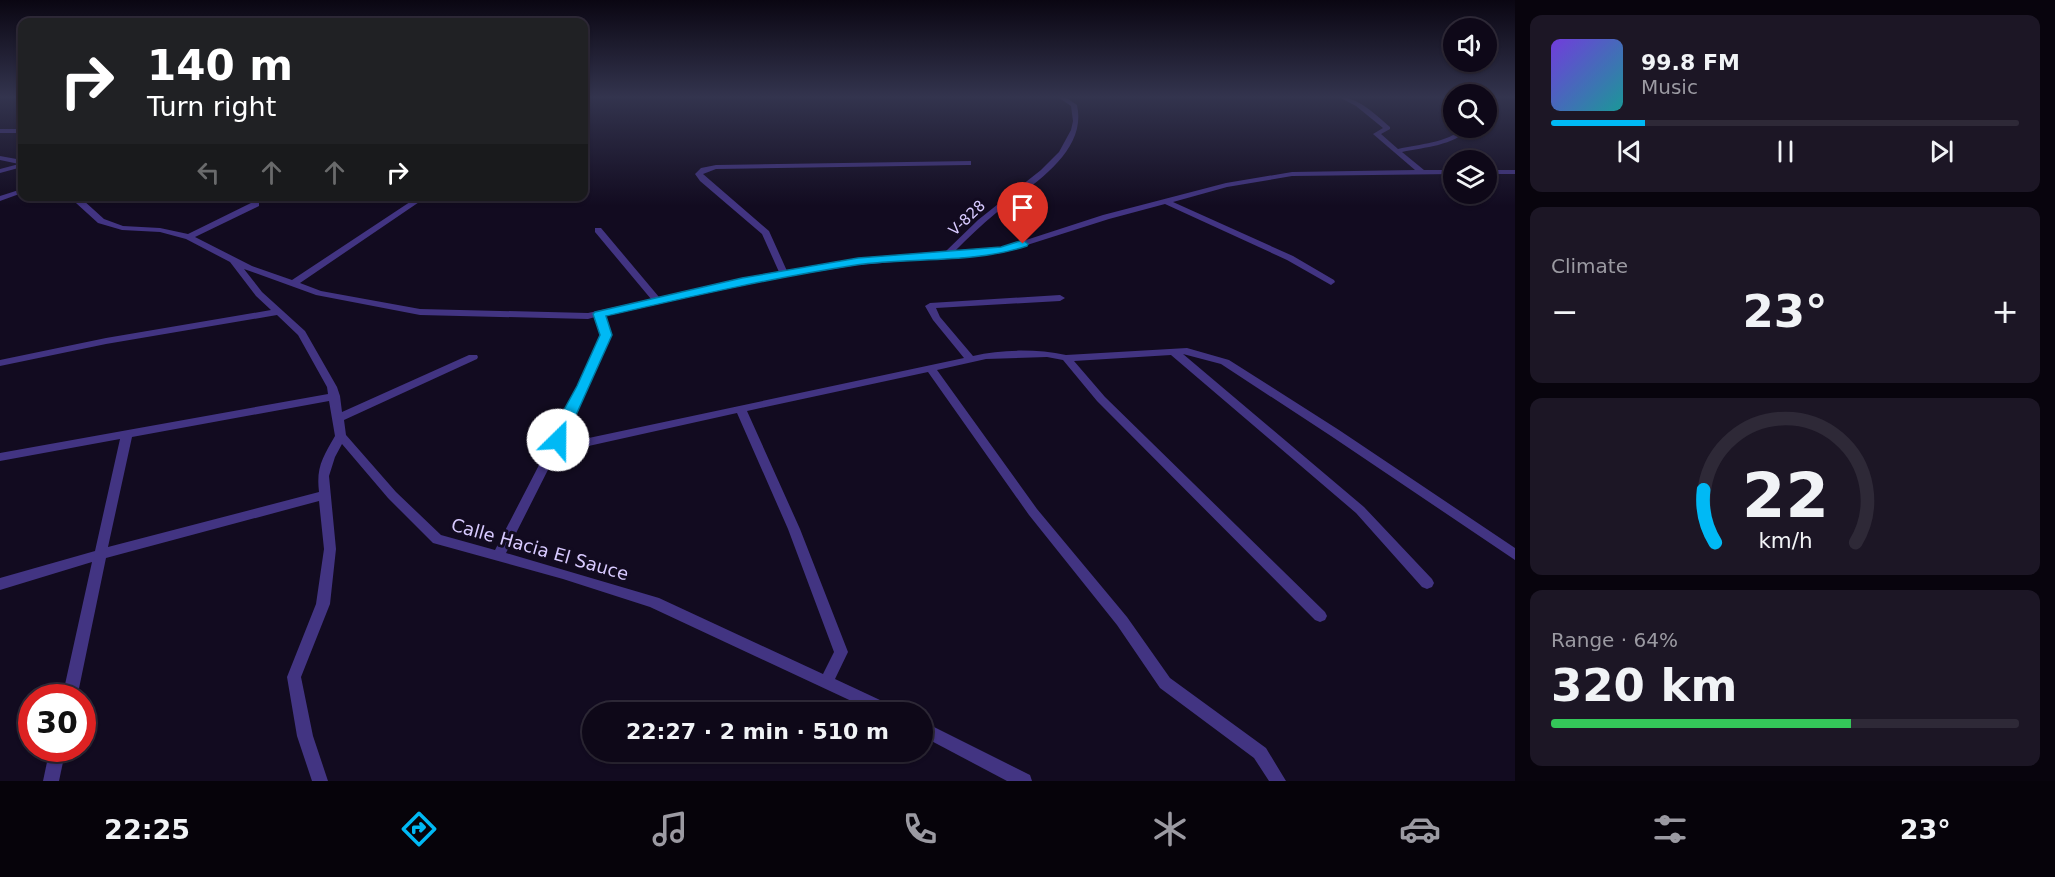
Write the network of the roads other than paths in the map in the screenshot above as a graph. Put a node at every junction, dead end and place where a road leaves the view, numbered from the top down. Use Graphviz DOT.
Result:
graph roads {
  1 [pos="1073,133"];
  2 [pos="1377,133"];
  3 [pos="1454,138"];
  4 [pos="1396,151"];
  5 [pos="0,158"];
  6 [pos="18,163"];
  7 [pos="968,163"];
  8 [pos="18,165"];
  9 [pos="0,171"];
  10 [pos="1443,172"];
  11 [pos="1497,172"];
  12 [pos="1515,172"];
  13 [pos="1422,173"];
  14 [pos="18,192"];
  15 [pos="0,199"];
  16 [pos="79,201"];
  17 [pos="418,201"];
  18 [pos="1165,201"];
  19 [pos="256,204"];
  20 [pos="598,230"];
  21 [pos="189,237"];
  22 [pos="949,253"];
  23 [pos="232,259"];
  24 [pos="784,274"];
  25 [pos="1331,282"];
  26 [pos="293,284"];
  27 [pos="1060,298"];
  28 [pos="657,301"];
  29 [pos="278,312"];
  30 [pos="599,314"];
  31 [pos="1174,352"];
  32 [pos="473,357"];
  33 [pos="1066,358"];
  34 [pos="971,360"];
  35 [pos="0,363"];
  36 [pos="931,369"];
  37 [pos="335,396"];
  38 [pos="741,410"];
  39 [pos="338,418"];
  40 [pos="127,433"];
  41 [pos="341,436"];
  42 [pos="558,440"];
  43 [pos="0,456"];
  44 [pos="326,495"];
  45 [pos="101,554"];
  46 [pos="1515,555"];
  47 [pos="498,556"];
  48 [pos="1427,583"];
  49 [pos="0,584"];
  50 [pos="1320,616"];
  51 [pos="826,682"];
  52 [pos="72,684"];
  53 [pos="869,702"];
  54 [pos="933,734"];
  55 [pos="55,762"];
  56 [pos="51,781"];
  57 [pos="320,781"];
  58 [pos="1024,781"];
  59 [pos="1278,781"];
  1 -- 22 [label="street, V-828"];
  2 -- 4 [label="street"];
  3 -- 4 [label="street"];
  4 -- 13 [label="street"];
  5 -- 6 [label="street"];
  7 -- 24 [label="street"];
  8 -- 9 [label="street"];
  10 -- 13 [label="street"];
  11 -- 12 [label="street"];
  13 -- 18 [label="street"];
  14 -- 15 [label="street"];
  16 -- 21 [label="street"];
  17 -- 26 [label="street"];
  18 -- 22 [label="street"];
  18 -- 25 [label="street"];
  19 -- 21 [label="street"];
  20 -- 28 [label="street"];
  21 -- 23 [label="street"];
  22 -- 24 [label="street"];
  23 -- 26 [label="street"];
  23 -- 29 [label="street"];
  24 -- 28 [label="street"];
  26 -- 30 [label="street"];
  27 -- 34 [label="street"];
  28 -- 30 [label="street"];
  29 -- 35 [label="street"];
  29 -- 37 [label="street"];
  30 -- 42 [label="street"];
  31 -- 33 [label="street"];
  31 -- 46 [label="street"];
  31 -- 48 [label="street"];
  32 -- 39 [label="street"];
  33 -- 34 [label="street"];
  33 -- 50 [label="street"];
  34 -- 36 [label="street"];
  36 -- 38 [label="street"];
  36 -- 59 [label="street"];
  37 -- 39 [label="street"];
  37 -- 40 [label="street"];
  38 -- 42 [label="street"];
  38 -- 51 [label="street"];
  39 -- 41 [label="street"];
  40 -- 43 [label="street"];
  40 -- 45 [label="street"];
  41 -- 44 [label="street"];
  41 -- 47 [label="street, Calle Hacia El Sauce"];
  42 -- 47 [label="street"];
  44 -- 45 [label="street"];
  44 -- 57 [label="street"];
  45 -- 49 [label="street"];
  45 -- 52 [label="street"];
  47 -- 51 [label="street, Calle Hacia El Sauce"];
  51 -- 53 [label="street, Calle Hacia El Sauce"];
  54 -- 58 [label="street"];
  55 -- 56 [label="street"];
}
